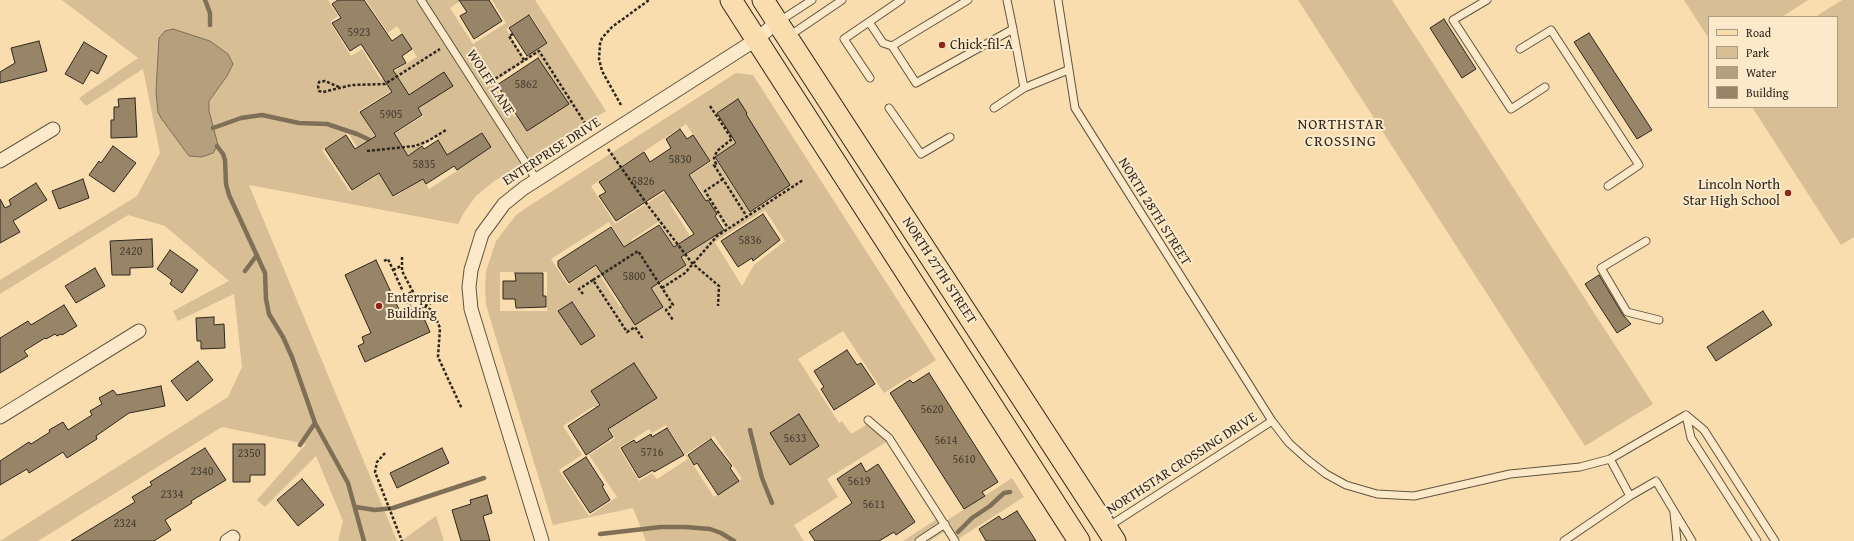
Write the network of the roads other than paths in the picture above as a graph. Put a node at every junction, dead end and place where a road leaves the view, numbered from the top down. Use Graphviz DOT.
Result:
graph roads {
  1 [pos="421,0"];
  2 [pos="731,0"];
  3 [pos="763,0"];
  4 [pos="812,0"];
  5 [pos="842,0"];
  6 [pos="901,0"];
  7 [pos="968,0"];
  8 [pos="1007,0"];
  9 [pos="1058,0"];
  10 [pos="1487,0"];
  11 [pos="869,22"];
  12 [pos="1013,29"];
  13 [pos="782,30"];
  14 [pos="757,39"];
  15 [pos="892,46"];
  16 [pos="1520,49"];
  17 [pos="1068,70"];
  18 [pos="870,78"];
  19 [pos="1545,87"];
  20 [pos="1024,88"];
  21 [pos="889,108"];
  22 [pos="994,108"];
  23 [pos="53,129"];
  24 [pos="950,137"];
  25 [pos="0,161"];
  26 [pos="536,179"];
  27 [pos="1608,186"];
  28 [pos="1646,241"];
  29 [pos="1660,320"];
  30 [pos="139,331"];
  31 [pos="1686,415"];
  32 [pos="0,417"];
  33 [pos="868,420"];
  34 [pos="1272,421"];
  35 [pos="1610,459"];
  36 [pos="1630,496"];
  37 [pos="1674,511"];
  38 [pos="945,524"];
  39 [pos="1111,534"];
  40 [pos="542,541"];
  41 [pos="919,541"];
  42 [pos="955,541"];
  43 [pos="1079,541"];
  44 [pos="1564,541"];
  45 [pos="1677,541"];
  46 [pos="1692,541"];
  47 [pos="1757,541"];
  48 [pos="1775,541"];
  1 -- 26 [label="lane, WOLFF LANE"];
  2 -- 14 [label="main road, NORTH 27TH STREET"];
  3 -- 13 [label="main road, NORTH 27TH STREET"];
  4 -- 13 [label="lane, ENTERPRISE DRIVE"];
  5 -- 13 [label="lane"];
  6 -- 11 [label="lane"];
  7 -- 15 [label="lane"];
  8 -- 12 [label="lane"];
  9 -- 17 [label="lane, NORTH 28TH STREET"];
  10 -- 19 [label="lane"];
  11 -- 15 [label="lane"];
  11 -- 18 [label="lane"];
  12 -- 15 [label="lane"];
  12 -- 20 [label="lane"];
  13 -- 14 [label="street, ENTERPRISE DRIVE"];
  13 -- 39 [label="main road, NORTH 27TH STREET"];
  14 -- 26 [label="street, ENTERPRISE DRIVE"];
  14 -- 43 [label="main road, NORTH 27TH STREET"];
  16 -- 27 [label="lane"];
  17 -- 20 [label="lane"];
  17 -- 34 [label="lane, NORTH 28TH STREET"];
  20 -- 22 [label="lane"];
  21 -- 24 [label="lane"];
  23 -- 25 [label="street"];
  26 -- 40 [label="street, ENTERPRISE DRIVE"];
  28 -- 29 [label="lane"];
  30 -- 32 [label="street"];
  31 -- 35 [label="lane, NORTHSTAR CROSSING DRIVE"];
  31 -- 47 [label="lane"];
  31 -- 48 [label="lane"];
  33 -- 38 [label="lane"];
  34 -- 35 [label="lane, NORTHSTAR CROSSING DRIVE"];
  34 -- 39 [label="lane, NORTHSTAR CROSSING DRIVE"];
  35 -- 36 [label="lane"];
  36 -- 37 [label="lane"];
  36 -- 44 [label="lane"];
  37 -- 45 [label="lane"];
  37 -- 46 [label="lane"];
  38 -- 41 [label="lane"];
  38 -- 42 [label="lane"];
}
